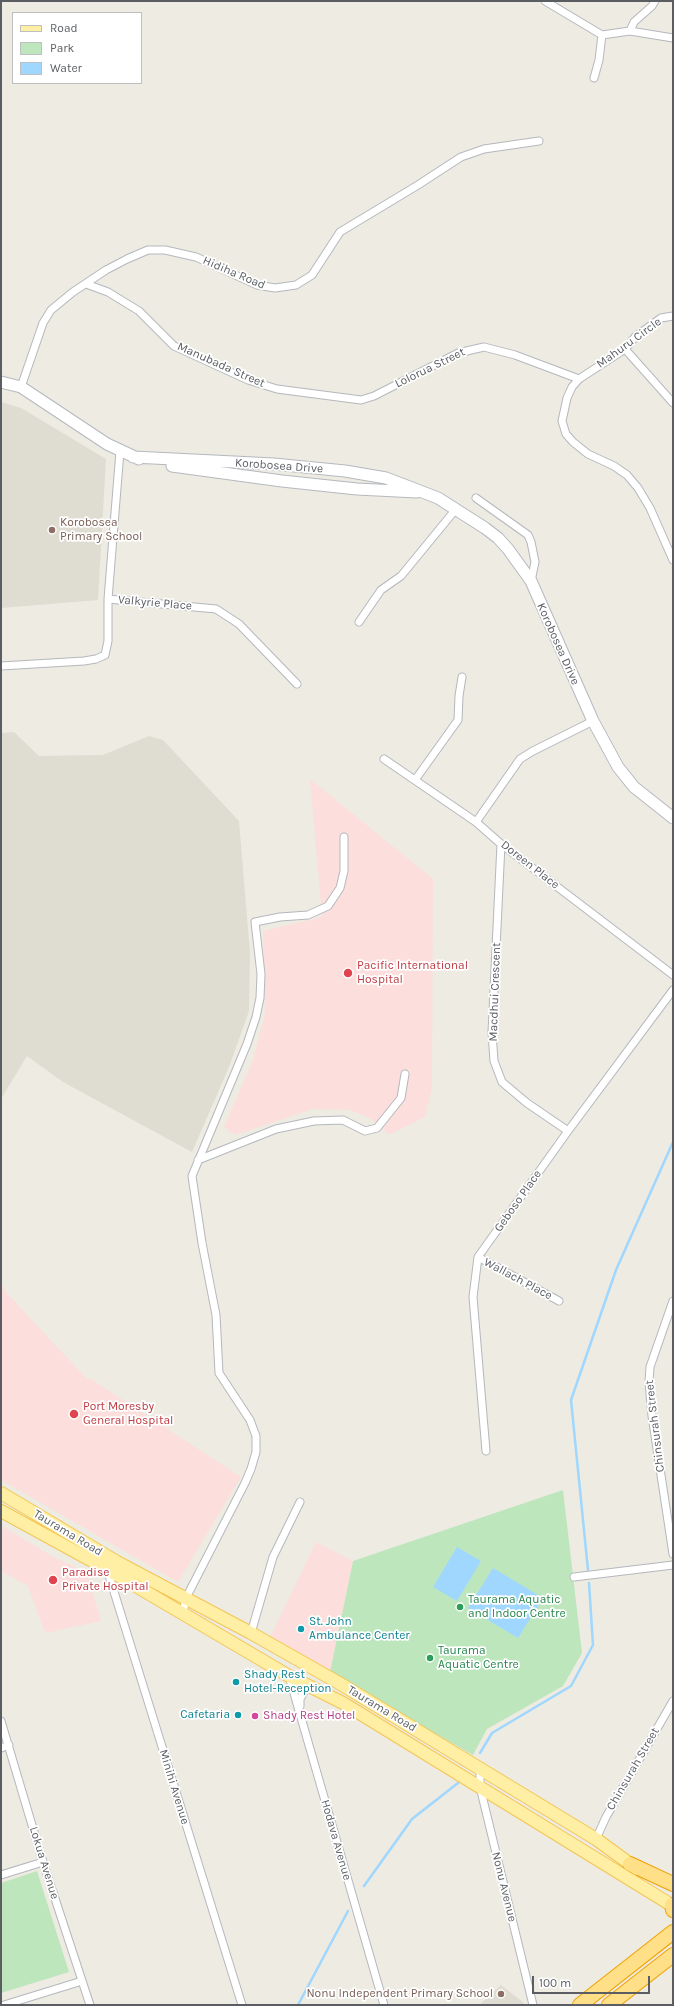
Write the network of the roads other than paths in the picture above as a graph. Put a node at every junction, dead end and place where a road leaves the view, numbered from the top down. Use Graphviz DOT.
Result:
graph roads {
  1 [pos="545,1"];
  2 [pos="655,1"];
  3 [pos="630,31"];
  4 [pos="602,35"];
  5 [pos="673,38"];
  6 [pos="594,78"];
  7 [pos="539,141"];
  8 [pos="86,284"];
  9 [pos="673,316"];
  10 [pos="625,349"];
  11 [pos="579,378"];
  12 [pos="1,382"];
  13 [pos="21,387"];
  14 [pos="374,396"];
  15 [pos="673,403"];
  16 [pos="120,451"];
  17 [pos="133,457"];
  18 [pos="422,492"];
  19 [pos="476,498"];
  20 [pos="456,509"];
  21 [pos="673,560"];
  22 [pos="531,581"];
  23 [pos="108,599"];
  24 [pos="359,622"];
  25 [pos="1,666"];
  26 [pos="462,677"];
  27 [pos="297,684"];
  28 [pos="593,721"];
  29 [pos="384,759"];
  30 [pos="415,780"];
  31 [pos="673,818"];
  32 [pos="476,822"];
  33 [pos="344,837"];
  34 [pos="501,844"];
  35 [pos="673,975"];
  36 [pos="673,990"];
  37 [pos="405,1074"];
  38 [pos="568,1131"];
  39 [pos="198,1160"];
  40 [pos="478,1257"];
  41 [pos="559,1301"];
  42 [pos="673,1301"];
  43 [pos="486,1450"];
  44 [pos="1,1493"];
  45 [pos="300,1502"];
  46 [pos="1,1511"];
  47 [pos="673,1554"];
  48 [pos="673,1565"];
  49 [pos="107,1569"];
  50 [pos="574,1577"];
  51 [pos="186,1598"];
  52 [pos="183,1613"];
  53 [pos="251,1633"];
  54 [pos="293,1657"];
  55 [pos="286,1674"];
  56 [pos="313,1688"];
  57 [pos="673,1701"];
  58 [pos="300,1711"];
  59 [pos="1,1721"];
  60 [pos="9,1745"];
  61 [pos="1,1748"];
  62 [pos="480,1768"];
  63 [pos="480,1787"];
  64 [pos="596,1839"];
  65 [pos="43,1862"];
  66 [pos="630,1864"];
  67 [pos="1,1875"];
  68 [pos="673,1884"];
  69 [pos="673,1889"];
  70 [pos="673,1907"];
  71 [pos="672,1930"];
  72 [pos="673,1955"];
  73 [pos="82,1981"];
  74 [pos="4,2005"];
  75 [pos="90,2005"];
  76 [pos="242,2005"];
  77 [pos="384,2005"];
  78 [pos="532,2005"];
  79 [pos="580,2005"];
  80 [pos="609,2005"];
  1 -- 4 [label="street"];
  2 -- 3 [label="street"];
  3 -- 4 [label="street"];
  3 -- 5 [label="street"];
  4 -- 6 [label="street"];
  7 -- 8 [label="street, Hidiha Road"];
  8 -- 13 [label="street, Hidiha Road"];
  8 -- 14 [label="street, Manubada Street"];
  9 -- 10 [label="street, Mahuru Circle"];
  10 -- 11 [label="street, Mahuru Circle"];
  10 -- 15 [label="street"];
  11 -- 14 [label="street, Lolorua Street"];
  11 -- 21 [label="street, Mahuru Circle"];
  12 -- 13 [label="main road, Korobosea Drive"];
  13 -- 16 [label="main road, Korobosea Drive"];
  16 -- 17 [label="main road, Korobosea Drive"];
  16 -- 23 [label="street, Valkyrie Place"];
  17 -- 18 [label="main road, Korobosea Drive"];
  17 -- 18 [label="main road, Korobosea Drive"];
  18 -- 20 [label="main road, Korobosea Drive"];
  19 -- 22 [label="street"];
  20 -- 22 [label="main road, Korobosea Drive"];
  20 -- 24 [label="street"];
  22 -- 28 [label="main road, Korobosea Drive"];
  23 -- 25 [label="street"];
  23 -- 27 [label="street, Valkyrie Place"];
  26 -- 30 [label="street"];
  28 -- 31 [label="main road, Korobosea Drive"];
  28 -- 32 [label="street"];
  29 -- 30 [label="street, Doreen Place"];
  30 -- 32 [label="street, Doreen Place"];
  32 -- 34 [label="street, Doreen Place"];
  33 -- 39 [label="street"];
  34 -- 35 [label="street, Doreen Place"];
  34 -- 38 [label="street, Macdhui Crescent"];
  36 -- 38 [label="street, Geboso Place"];
  37 -- 39 [label="street"];
  38 -- 40 [label="street, Geboso Place"];
  39 -- 51 [label="street"];
  40 -- 41 [label="street, Wallach Place"];
  40 -- 43 [label="street, Geboso Place"];
  42 -- 47 [label="street, Chinsurah Street"];
  44 -- 51 [label="main road, Taurama Road"];
  45 -- 53 [label="street"];
  46 -- 49 [label="main road, Taurama Road"];
  48 -- 50 [label="street"];
  49 -- 52 [label="main road, Taurama Road"];
  49 -- 76 [label="street, Minihi Avenue"];
  51 -- 52 [label="street"];
  51 -- 53 [label="main road, Taurama Road"];
  52 -- 55 [label="main road, Taurama Road"];
  53 -- 54 [label="main road, Taurama Road"];
  54 -- 55 [label="main road"];
  54 -- 62 [label="main road, Taurama Road"];
  55 -- 56 [label="main road, Taurama Road"];
  55 -- 58 [label="street, Hodava Avenue"];
  56 -- 58 [label="street"];
  56 -- 63 [label="main road, Taurama Road"];
  57 -- 64 [label="street, Chinsurah Street"];
  58 -- 77 [label="street, Hodava Avenue"];
  59 -- 60 [label="street, Lokua Avenue"];
  60 -- 61 [label="street"];
  60 -- 65 [label="street, Lokua Avenue"];
  62 -- 63 [label="street, Nonu Avenue"];
  62 -- 64 [label="main road, Taurama Road"];
  63 -- 70 [label="main road, Taurama Road"];
  63 -- 78 [label="street, Nonu Avenue"];
  64 -- 66 [label="main road, Taurama Road"];
  65 -- 67 [label="street"];
  65 -- 73 [label="street, Lokua Avenue"];
  66 -- 68 [label="highway"];
  66 -- 69 [label="main road, Taurama Road"];
  71 -- 79 [label="highway"];
  72 -- 80 [label="highway"];
  73 -- 74 [label="street"];
  73 -- 75 [label="street, Lokua Avenue"];
}
